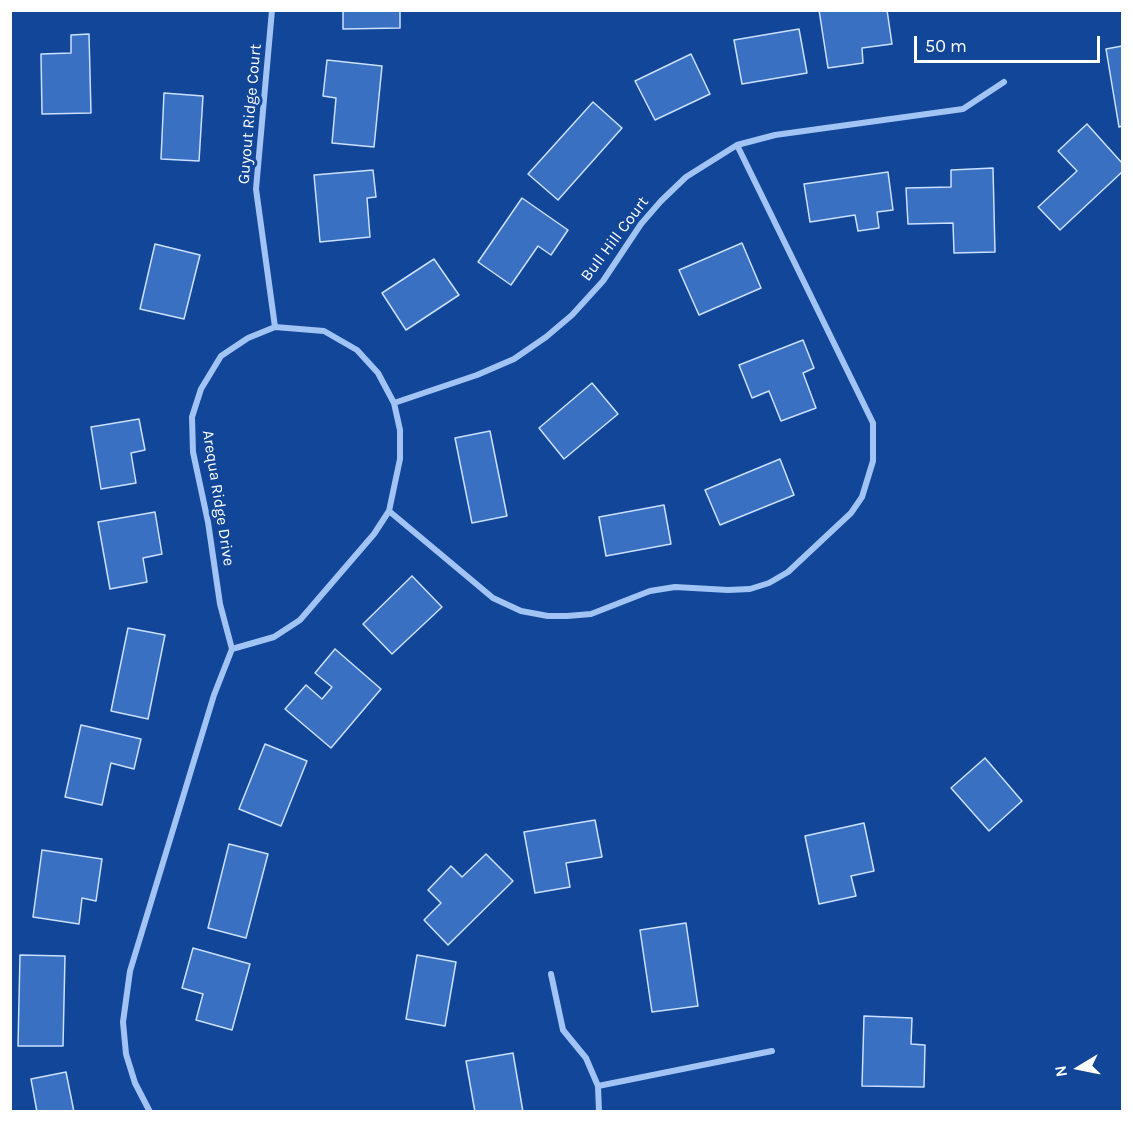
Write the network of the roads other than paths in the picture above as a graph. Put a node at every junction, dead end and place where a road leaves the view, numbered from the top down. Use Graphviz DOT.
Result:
graph roads {
  1 [pos="272,10"];
  2 [pos="1004,82"];
  3 [pos="737,145"];
  4 [pos="275,327"];
  5 [pos="394,403"];
  6 [pos="389,511"];
  7 [pos="232,649"];
  8 [pos="551,974"];
  9 [pos="772,1051"];
  10 [pos="598,1086"];
  11 [pos="150,1112"];
  12 [pos="599,1112"];
  1 -- 4 [label="street, Guyout Ridge Court"];
  2 -- 3 [label="street, Bull Hill Court"];
  3 -- 5 [label="street, Bull Hill Court"];
  3 -- 6 [label="street"];
  4 -- 5 [label="street, Arequa Ridge Drive"];
  4 -- 7 [label="street, Arequa Ridge Drive"];
  5 -- 6 [label="street, Arequa Ridge Drive"];
  6 -- 7 [label="street, Arequa Ridge Drive"];
  7 -- 11 [label="street"];
  8 -- 10 [label="street"];
  9 -- 10 [label="street"];
  10 -- 12 [label="street"];
}
